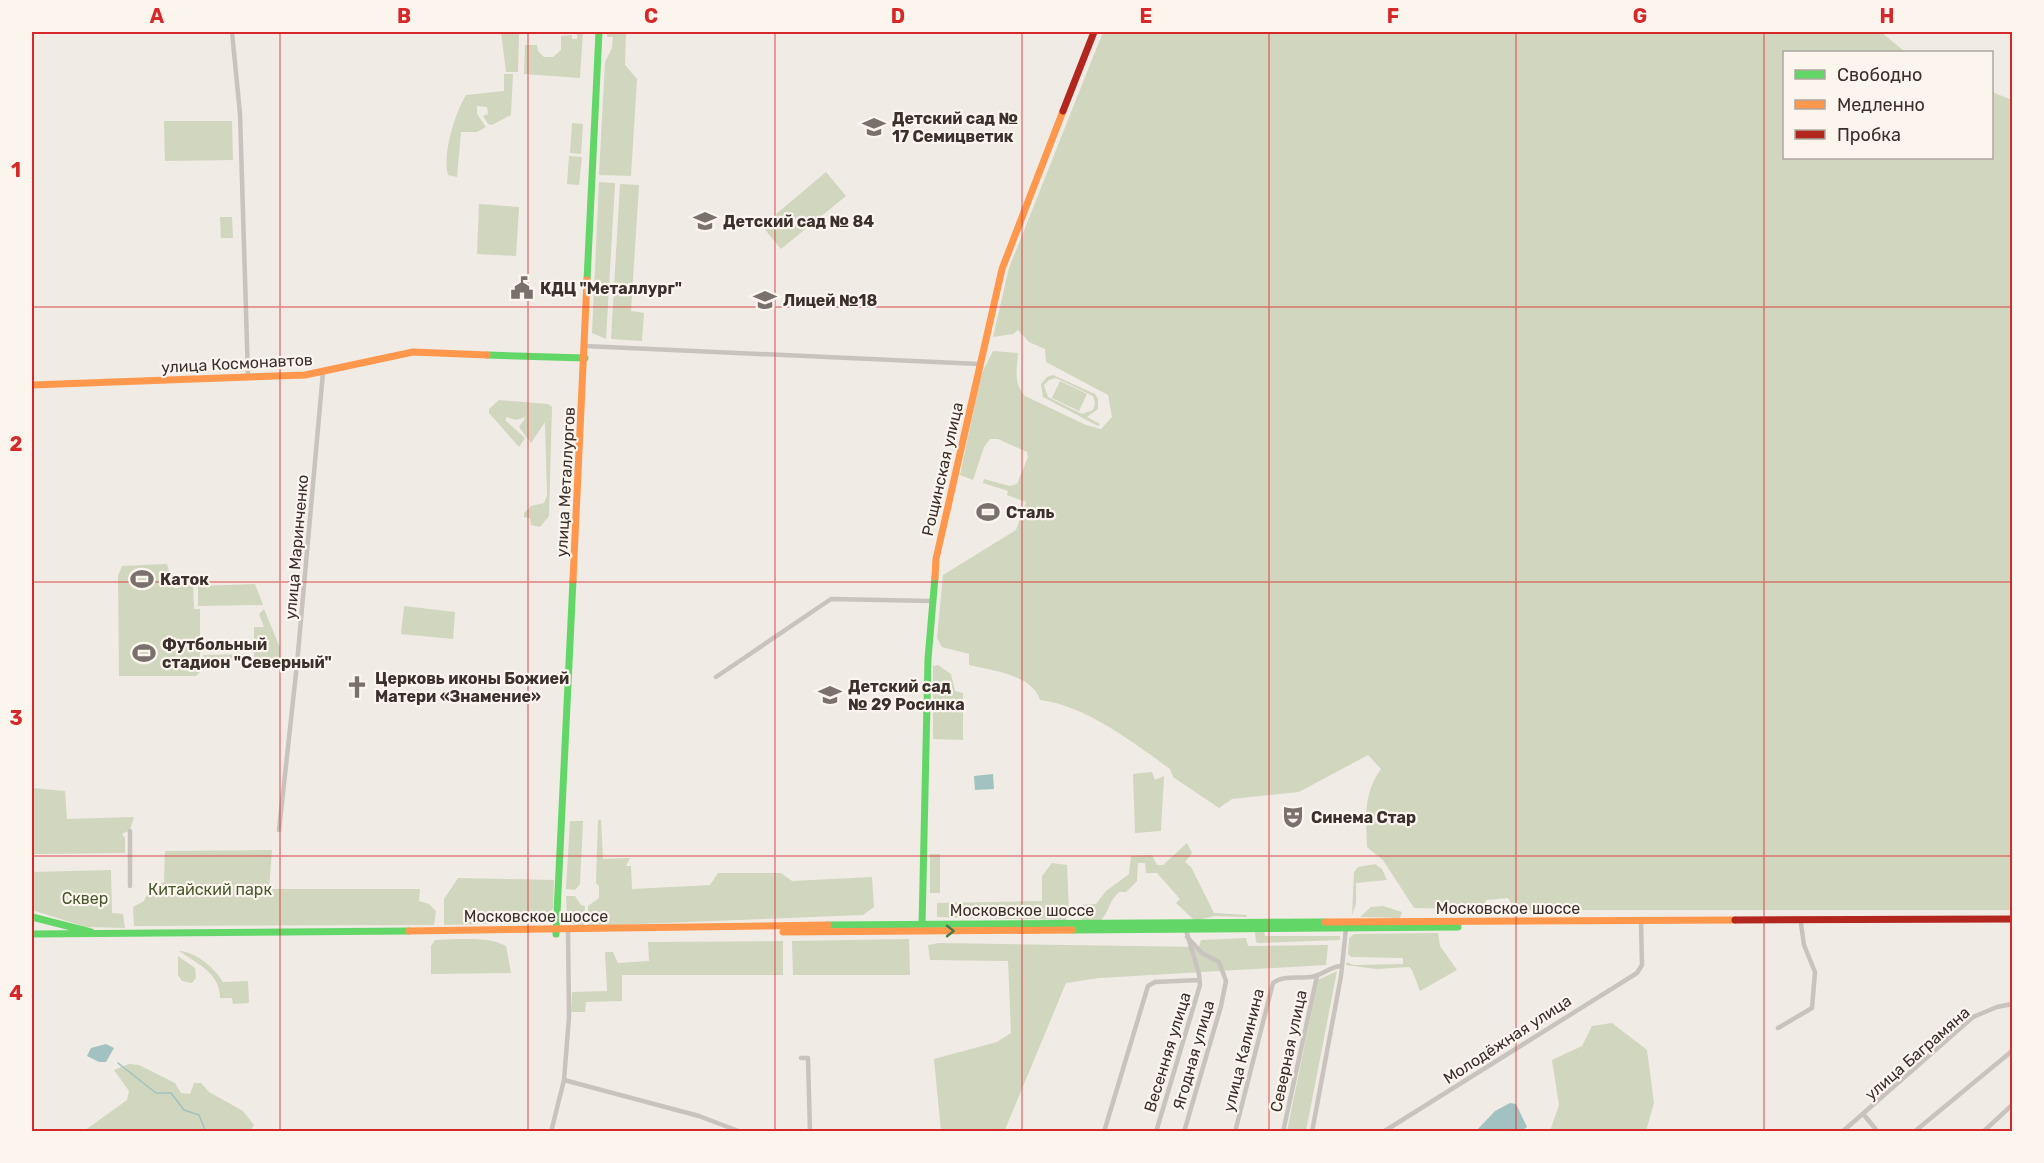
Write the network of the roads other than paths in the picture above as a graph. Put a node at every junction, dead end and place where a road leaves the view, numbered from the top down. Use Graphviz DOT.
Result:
graph roads {
  1 [pos="232,32"];
  2 [pos="599,32"];
  3 [pos="1094,32"];
  4 [pos="585,346"];
  5 [pos="585,358"];
  6 [pos="979,364"];
  7 [pos="323,372"];
  8 [pos="248,377"];
  9 [pos="32,385"];
  10 [pos="931,601"];
  11 [pos="716,677"];
  12 [pos="279,830"];
  13 [pos="130,831"];
  14 [pos="130,886"];
  15 [pos="32,917"];
  16 [pos="2013,918"];
  17 [pos="922,923"];
  18 [pos="1641,923"];
  19 [pos="1801,924"];
  20 [pos="2013,924"];
  21 [pos="1346,925"];
  22 [pos="556,932"];
  23 [pos="568,932"];
  24 [pos="922,932"];
  25 [pos="94,933"];
  26 [pos="32,934"];
  27 [pos="1187,934"];
  28 [pos="32,939"];
  29 [pos="1342,966"];
  30 [pos="1316,976"];
  31 [pos="1198,980"];
  32 [pos="2013,1004"];
  33 [pos="1778,1028"];
  34 [pos="2013,1052"];
  35 [pos="801,1058"];
  36 [pos="564,1080"];
  37 [pos="2013,1106"];
  38 [pos="1864,1115"];
  39 [pos="553,1130"];
  40 [pos="741,1131"];
  41 [pos="810,1131"];
  42 [pos="1104,1131"];
  43 [pos="1156,1131"];
  44 [pos="1184,1131"];
  45 [pos="1235,1131"];
  46 [pos="1283,1131"];
  47 [pos="1311,1131"];
  48 [pos="1383,1131"];
  49 [pos="1842,1131"];
  50 [pos="1878,1131"];
  51 [pos="1914,1131"];
  52 [pos="1983,1131"];
  1 -- 8 [label="street"];
  2 -- 4 [label="main road, улица Металлургов"];
  3 -- 6 [label="main road, Рощинская улица"];
  4 -- 5 [label="main road, улица Металлургов"];
  4 -- 6 [label="street"];
  5 -- 7 [label="main road, улица Космонавтов"];
  5 -- 22 [label="main road, улица Металлургов"];
  6 -- 10 [label="main road, Рощинская улица"];
  7 -- 8 [label="main road, улица Космонавтов"];
  7 -- 12 [label="street, улица Маринченко"];
  8 -- 9 [label="main road, улица Космонавтов"];
  10 -- 11 [label="street"];
  10 -- 17 [label="main road, Рощинская улица"];
  13 -- 14 [label="street"];
  15 -- 25 [label="main road"];
  16 -- 18 [label="main road, Московское шоссе"];
  17 -- 21 [label="main road, Московское шоссе"];
  17 -- 23 [label="main road, Московское шоссе"];
  17 -- 24 [label="main road, Рощинская улица"];
  18 -- 19 [label="main road, Московское шоссе"];
  18 -- 21 [label="main road, Московское шоссе"];
  18 -- 48 [label="street, Молодёжная улица"];
  19 -- 20 [label="main road, Московское шоссе"];
  19 -- 33 [label="street"];
  21 -- 27 [label="main road, Московское шоссе"];
  21 -- 29 [label="street"];
  22 -- 23 [label="main road, Московское шоссе"];
  22 -- 25 [label="main road, Московское шоссе"];
  22 -- 28 [label="main road, Московское шоссе"];
  23 -- 24 [label="main road, Московское шоссе"];
  23 -- 36 [label="street"];
  24 -- 27 [label="main road, Московское шоссе, one-way"];
  25 -- 26 [label="main road, Московское шоссе"];
  27 -- 31 [label="street"];
  27 -- 44 [label="street, Ягодная улица"];
  29 -- 30 [label="street"];
  29 -- 47 [label="street"];
  30 -- 45 [label="street, улица Калинина"];
  30 -- 46 [label="street, Северная улица"];
  31 -- 42 [label="street"];
  31 -- 43 [label="street, Весенняя улица"];
  32 -- 38 [label="street, улица Баграмяна"];
  34 -- 51 [label="street"];
  35 -- 41 [label="street"];
  36 -- 39 [label="street"];
  36 -- 40 [label="street"];
  37 -- 52 [label="street"];
  38 -- 49 [label="street, улица Баграмяна"];
  38 -- 50 [label="street"];
}
